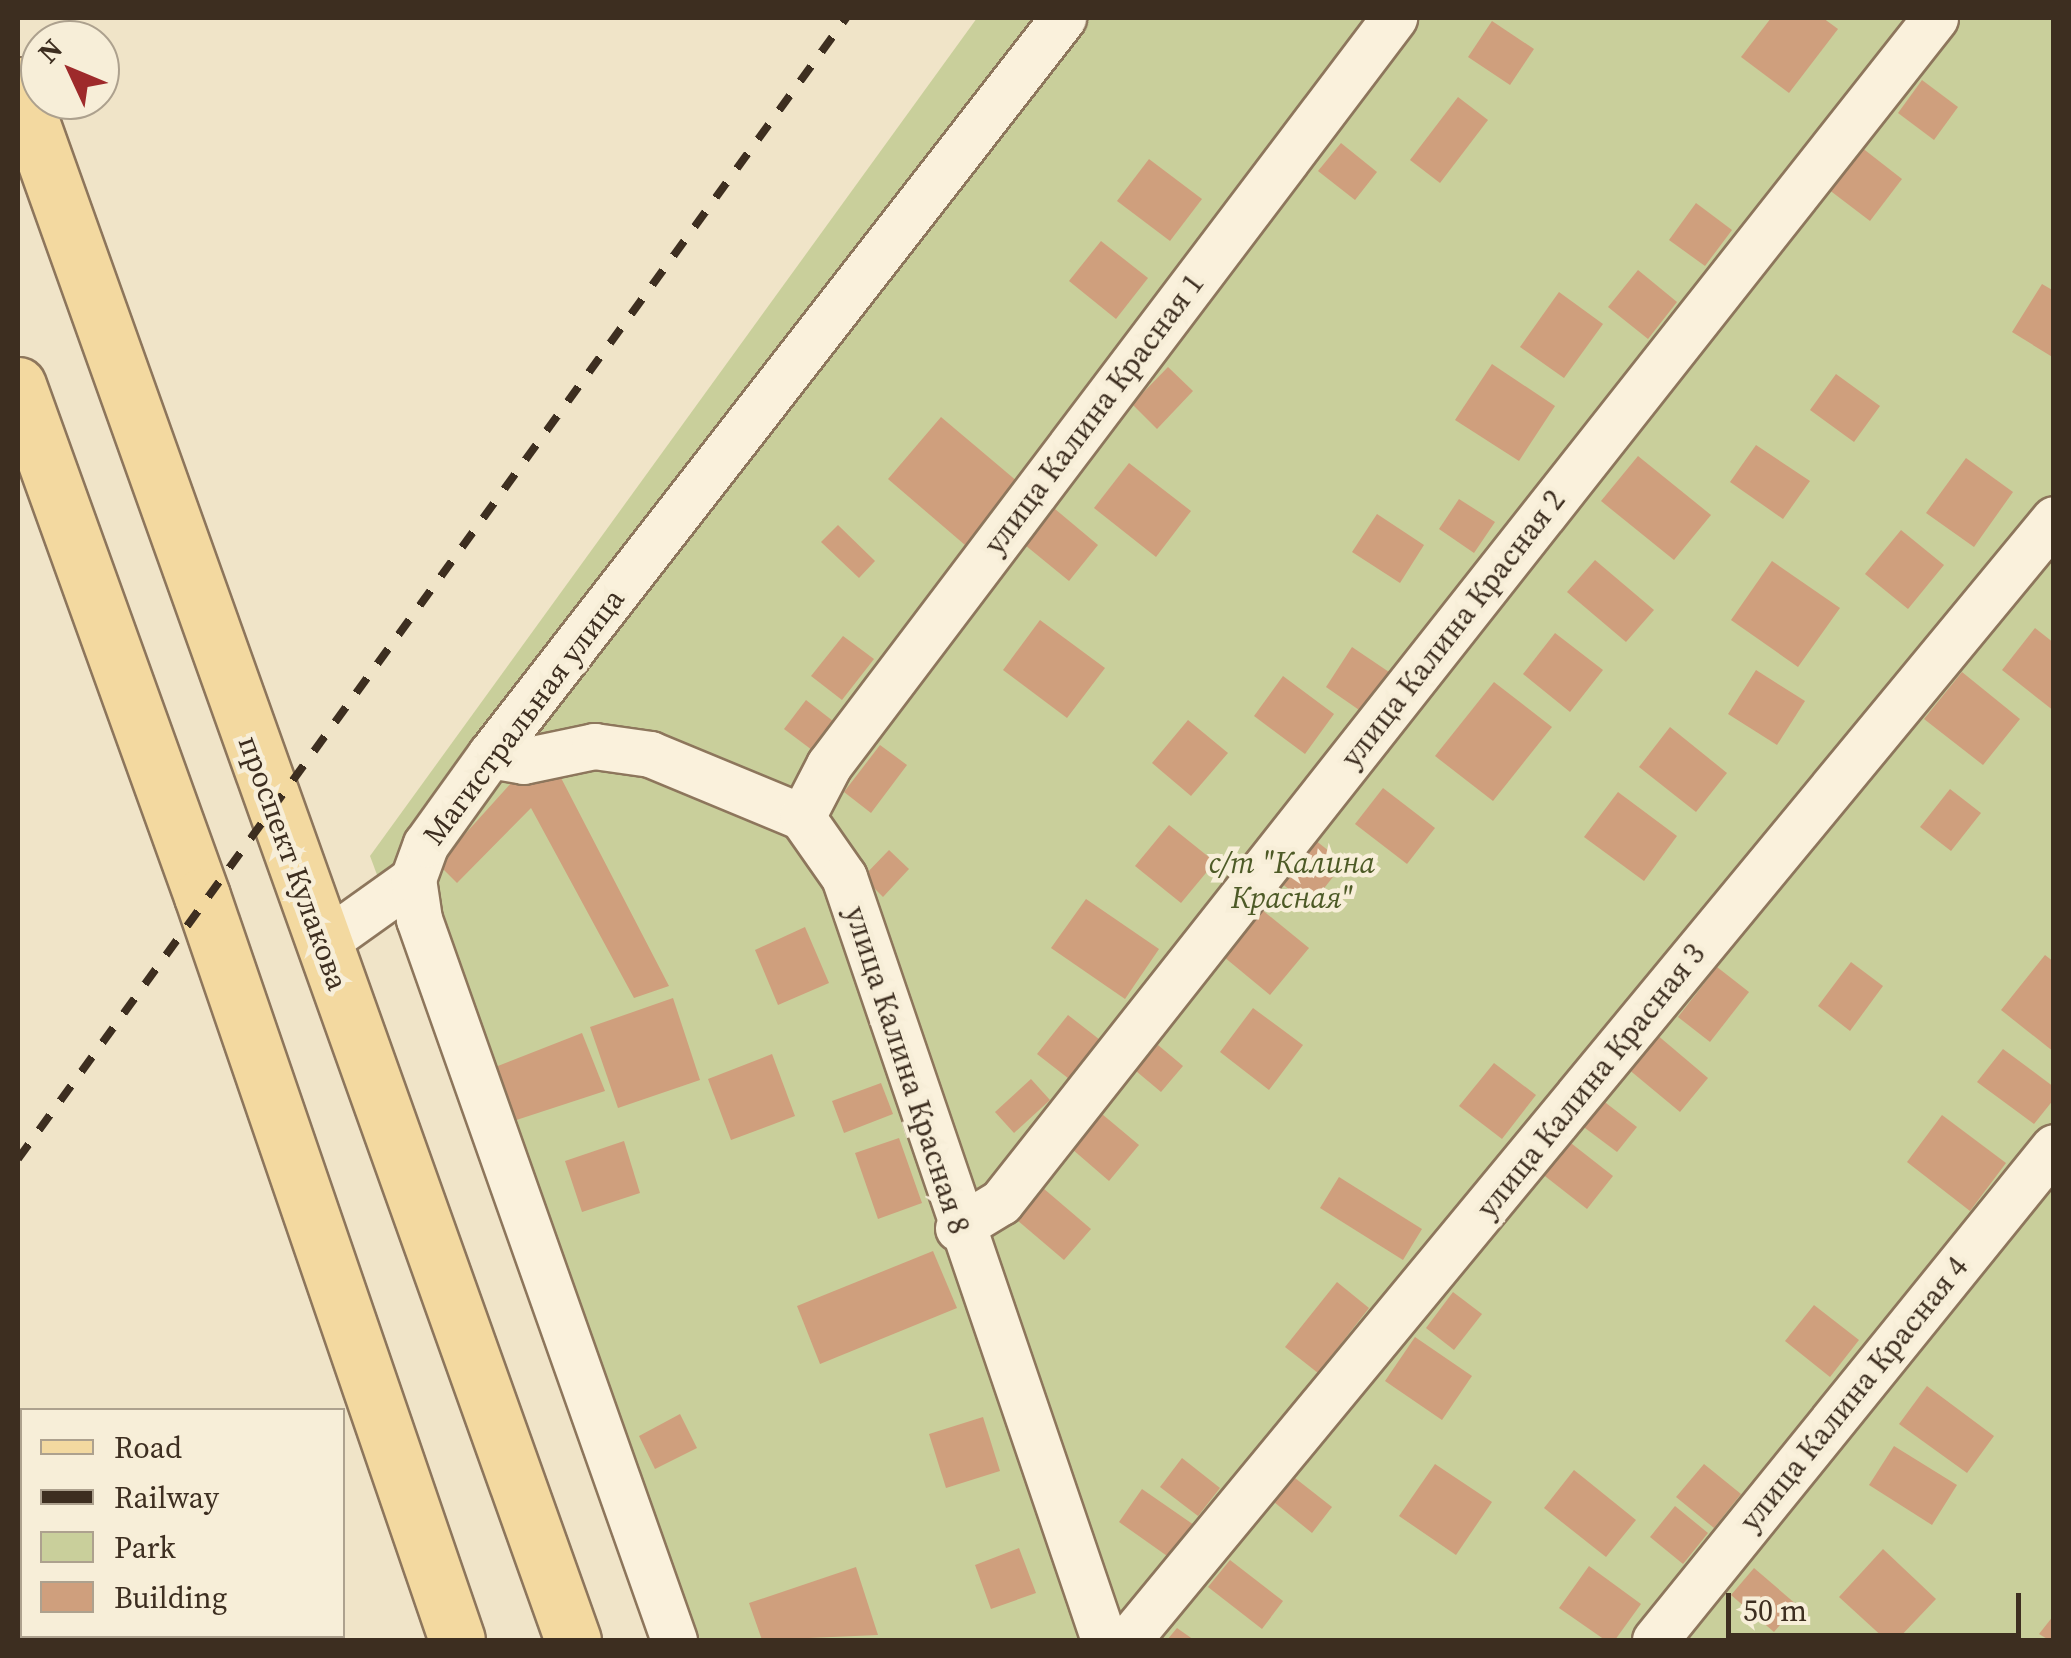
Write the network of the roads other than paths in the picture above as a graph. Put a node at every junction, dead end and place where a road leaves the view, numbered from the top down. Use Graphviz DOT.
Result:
graph roads {
  1 [pos="1063,18"];
  2 [pos="1394,18"];
  3 [pos="1935,18"];
  4 [pos="18,84"];
  5 [pos="18,385"];
  6 [pos="2054,519"];
  7 [pos="490,755"];
  8 [pos="802,817"];
  9 [pos="413,879"];
  10 [pos="322,944"];
  11 [pos="2054,1147"];
  12 [pos="958,1228"];
  13 [pos="457,1640"];
  14 [pos="573,1640"];
  15 [pos="674,1640"];
  16 [pos="1104,1640"];
  17 [pos="1128,1640"];
  18 [pos="1655,1640"];
  1 -- 7 [label="street, Магистральная улица"];
  2 -- 8 [label="street, улица Калина Красная 1"];
  3 -- 12 [label="street, улица Калина Красная 2"];
  4 -- 10 [label="main road, проспект Кулакова"];
  5 -- 13 [label="main road"];
  6 -- 17 [label="street, улица Калина Красная 3"];
  7 -- 8 [label="street"];
  7 -- 9 [label="street, Магистральная улица"];
  8 -- 12 [label="street, улица Калина Красная 8"];
  9 -- 10 [label="street"];
  9 -- 15 [label="street, Магистральная улица"];
  10 -- 14 [label="main road, проспект Кулакова"];
  11 -- 18 [label="street, улица Калина Красная 4"];
  12 -- 16 [label="street, улица Калина Красная 8"];
}
